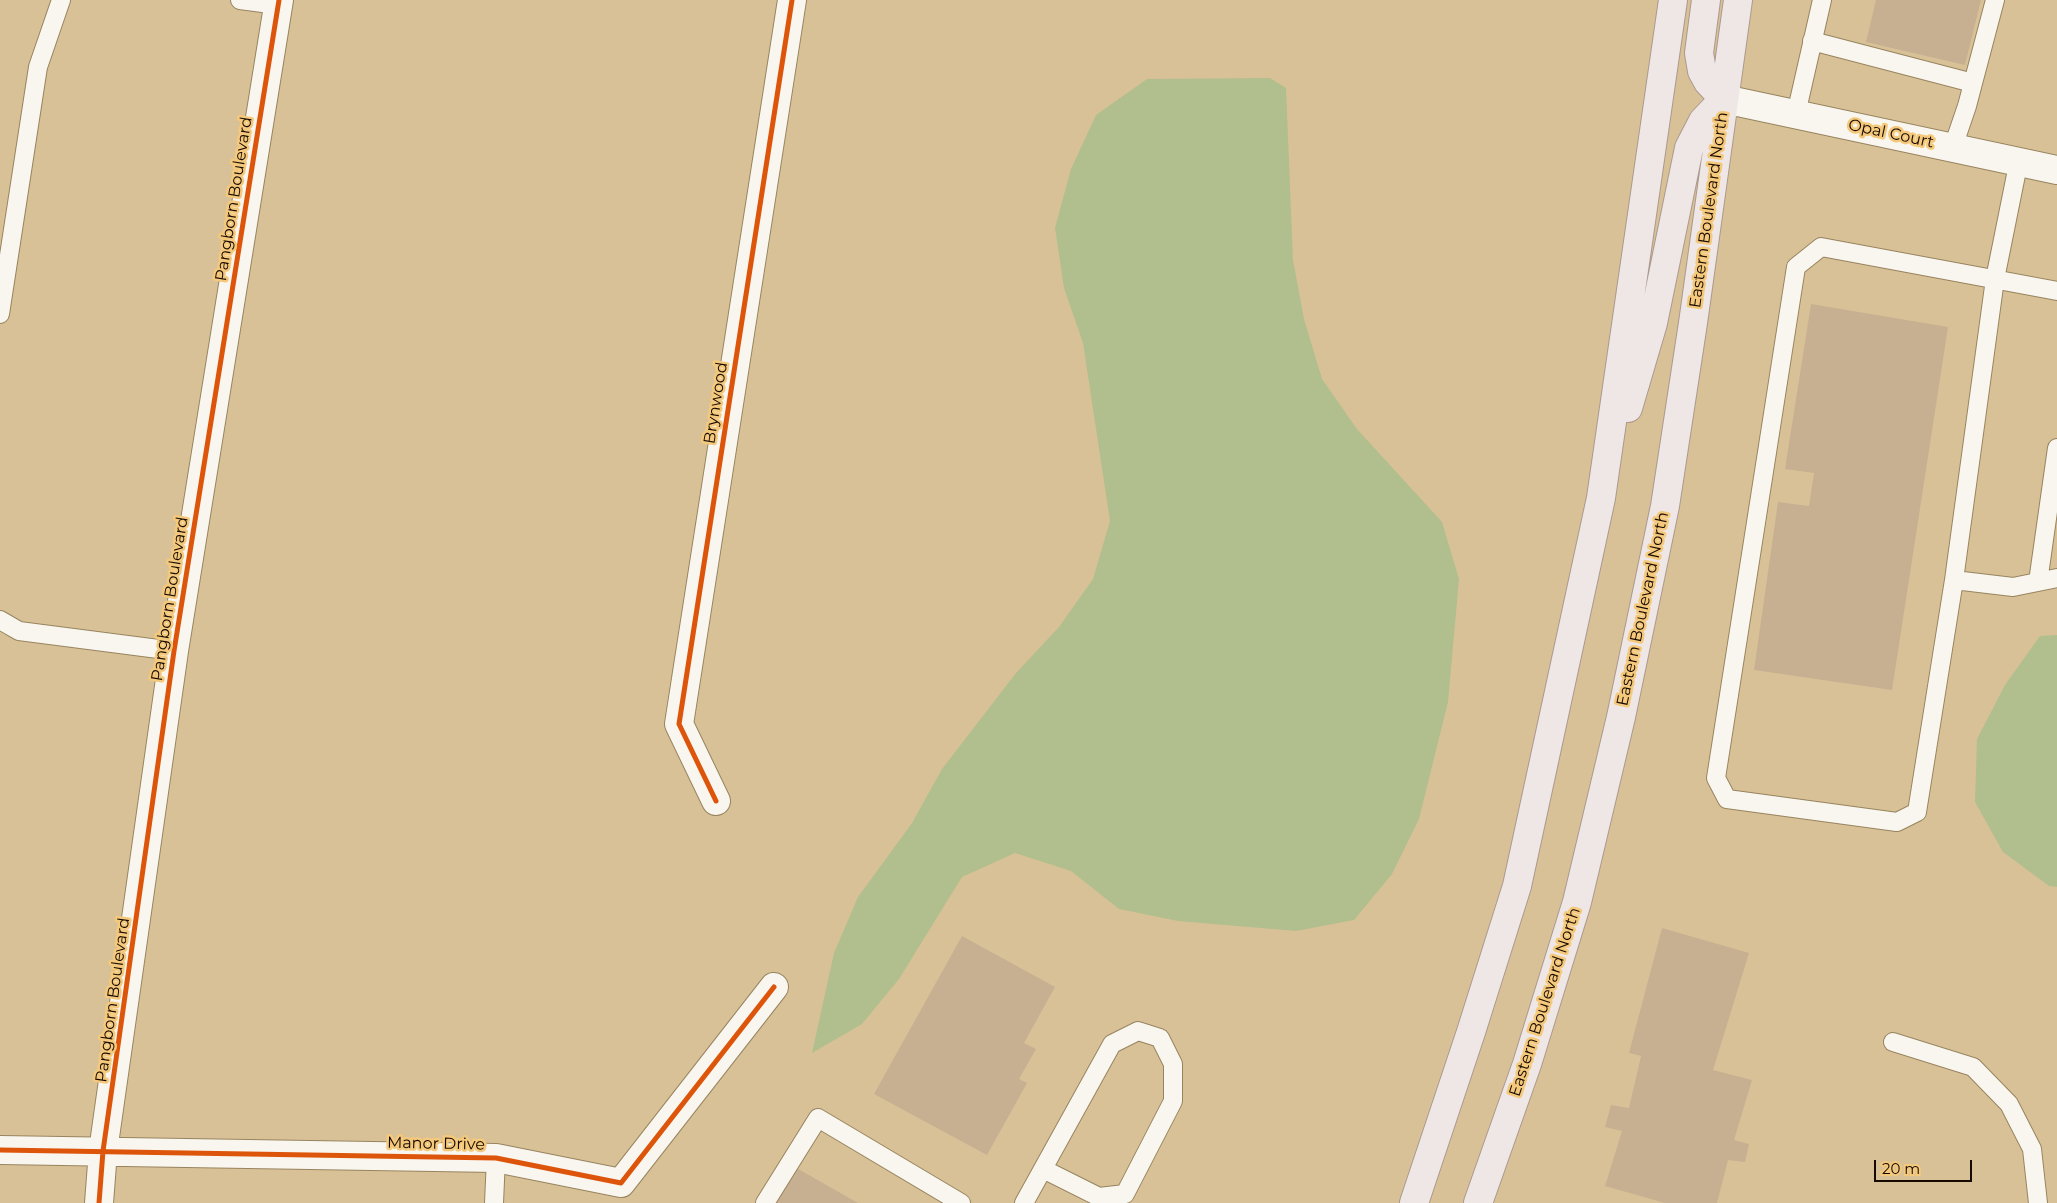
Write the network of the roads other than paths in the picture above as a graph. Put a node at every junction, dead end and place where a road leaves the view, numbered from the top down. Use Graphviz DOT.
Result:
graph roads {
  1 [pos="61,0"];
  2 [pos="240,0"];
  3 [pos="792,0"];
  4 [pos="1673,0"];
  5 [pos="1706,0"];
  6 [pos="1738,0"];
  7 [pos="1822,0"];
  8 [pos="1995,0"];
  9 [pos="278,3"];
  10 [pos="1812,41"];
  11 [pos="1973,83"];
  12 [pos="1724,99"];
  13 [pos="1796,114"];
  14 [pos="1953,147"];
  15 [pos="2019,160"];
  16 [pos="2057,170"];
  17 [pos="1995,279"];
  18 [pos="2057,291"];
  19 [pos="0,314"];
  20 [pos="2057,448"];
  21 [pos="1601,498"];
  22 [pos="2057,578"];
  23 [pos="1954,580"];
  24 [pos="2038,582"];
  25 [pos="0,620"];
  26 [pos="174,651"];
  27 [pos="716,801"];
  28 [pos="774,987"];
  29 [pos="1893,1042"];
  30 [pos="0,1150"];
  31 [pos="103,1151"];
  32 [pos="496,1158"];
  33 [pos="1043,1169"];
  34 [pos="98,1203"];
  35 [pos="494,1203"];
  36 [pos="765,1203"];
  37 [pos="961,1203"];
  38 [pos="1024,1203"];
  39 [pos="1414,1203"];
  40 [pos="1478,1203"];
  41 [pos="2038,1203"];
  1 -- 19 [label="lane"];
  2 -- 9 [label="lane"];
  3 -- 27 [label="street, Brynwood"];
  4 -- 21 [label="main road"];
  5 -- 12 [label="main road"];
  6 -- 12 [label="main road, Eastern Boulevard North"];
  7 -- 10 [label="lane"];
  8 -- 11 [label="lane"];
  9 -- 26 [label="street, Pangborn Boulevard"];
  10 -- 11 [label="lane"];
  10 -- 13 [label="lane"];
  11 -- 14 [label="lane"];
  12 -- 13 [label="street, Opal Court"];
  12 -- 21 [label="main road"];
  12 -- 40 [label="main road, Eastern Boulevard North"];
  13 -- 14 [label="street, Opal Court"];
  14 -- 15 [label="street, Opal Court"];
  15 -- 16 [label="street, Opal Court"];
  15 -- 17 [label="lane"];
  17 -- 18 [label="lane"];
  17 -- 23 [label="lane"];
  17 -- 23 [label="lane"];
  20 -- 24 [label="lane"];
  21 -- 39 [label="main road"];
  22 -- 24 [label="lane"];
  23 -- 24 [label="lane"];
  25 -- 26 [label="lane"];
  26 -- 31 [label="street, Pangborn Boulevard"];
  28 -- 32 [label="street, Manor Drive"];
  29 -- 41 [label="lane"];
  30 -- 31 [label="street, Manor Drive"];
  31 -- 32 [label="street, Manor Drive"];
  31 -- 34 [label="street, Pangborn Boulevard"];
  32 -- 35 [label="lane"];
  33 -- 33 [label="lane"];
  33 -- 38 [label="lane"];
  36 -- 37 [label="lane"];
}
